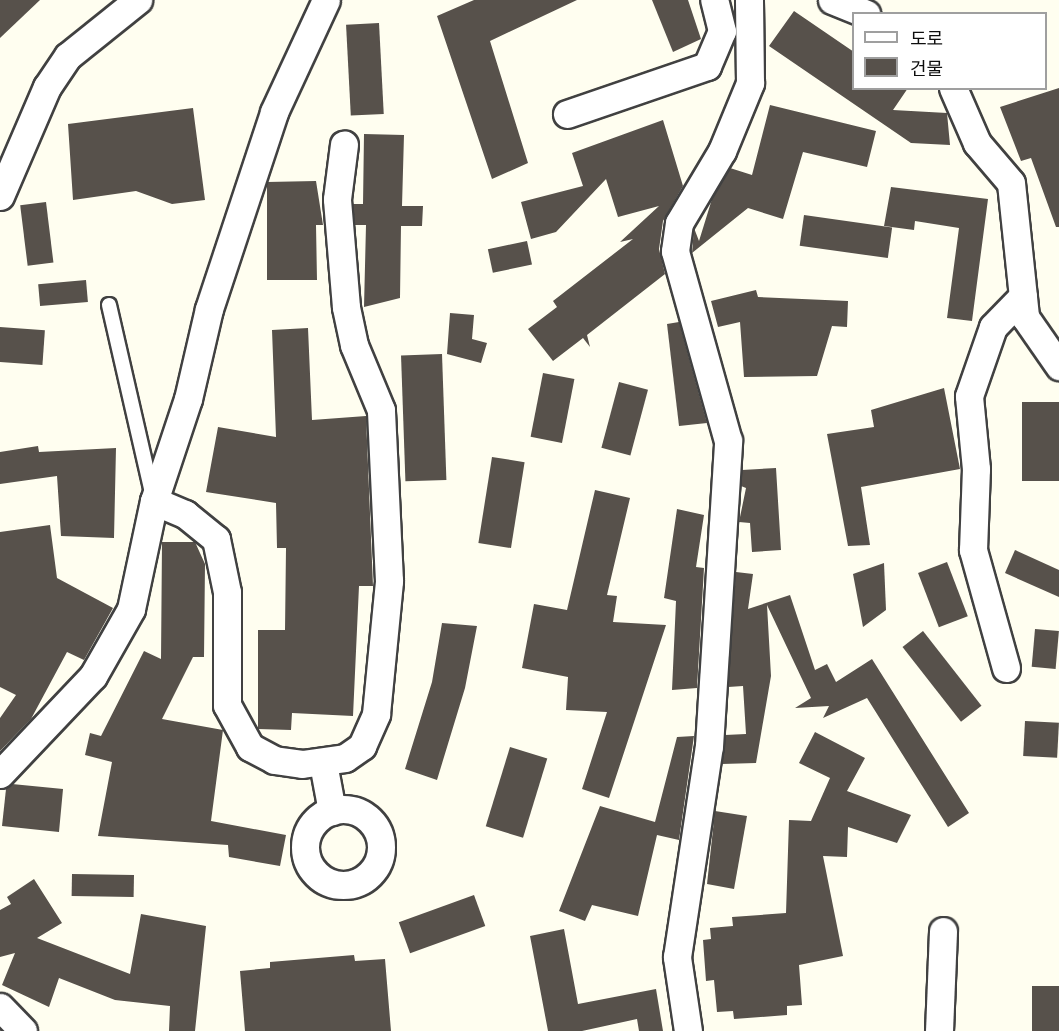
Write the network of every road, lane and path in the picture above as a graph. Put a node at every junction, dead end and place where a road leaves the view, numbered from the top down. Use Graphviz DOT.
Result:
graph roads {
  1 [pos="138,0"];
  2 [pos="326,0"];
  3 [pos="714,0"];
  4 [pos="749,0"];
  5 [pos="832,0"];
  6 [pos="861,12"];
  7 [pos="954,90"];
  8 [pos="567,114"];
  9 [pos="344,144"];
  10 [pos="0,196"];
  11 [pos="1023,296"];
  12 [pos="109,306"];
  13 [pos="1059,366"];
  14 [pos="154,501"];
  15 [pos="1006,668"];
  16 [pos="323,764"];
  17 [pos="0,774"];
  18 [pos="332,811"];
  19 [pos="943,931"];
  20 [pos="0,1007"];
  21 [pos="23,1031"];
  22 [pos="688,1031"];
  23 [pos="939,1031"];
  1 -- 10 [label="street"];
  2 -- 14 [label="street"];
  3 -- 8 [label="street"];
  4 -- 22 [label="street"];
  5 -- 6 [label="street"];
  7 -- 11 [label="street"];
  9 -- 16 [label="street"];
  11 -- 13 [label="street"];
  11 -- 15 [label="street"];
  12 -- 14 [label="lane"];
  14 -- 16 [label="street"];
  14 -- 17 [label="street"];
  16 -- 18 [label="street"];
  19 -- 23 [label="street"];
  20 -- 21 [label="street"];
}
